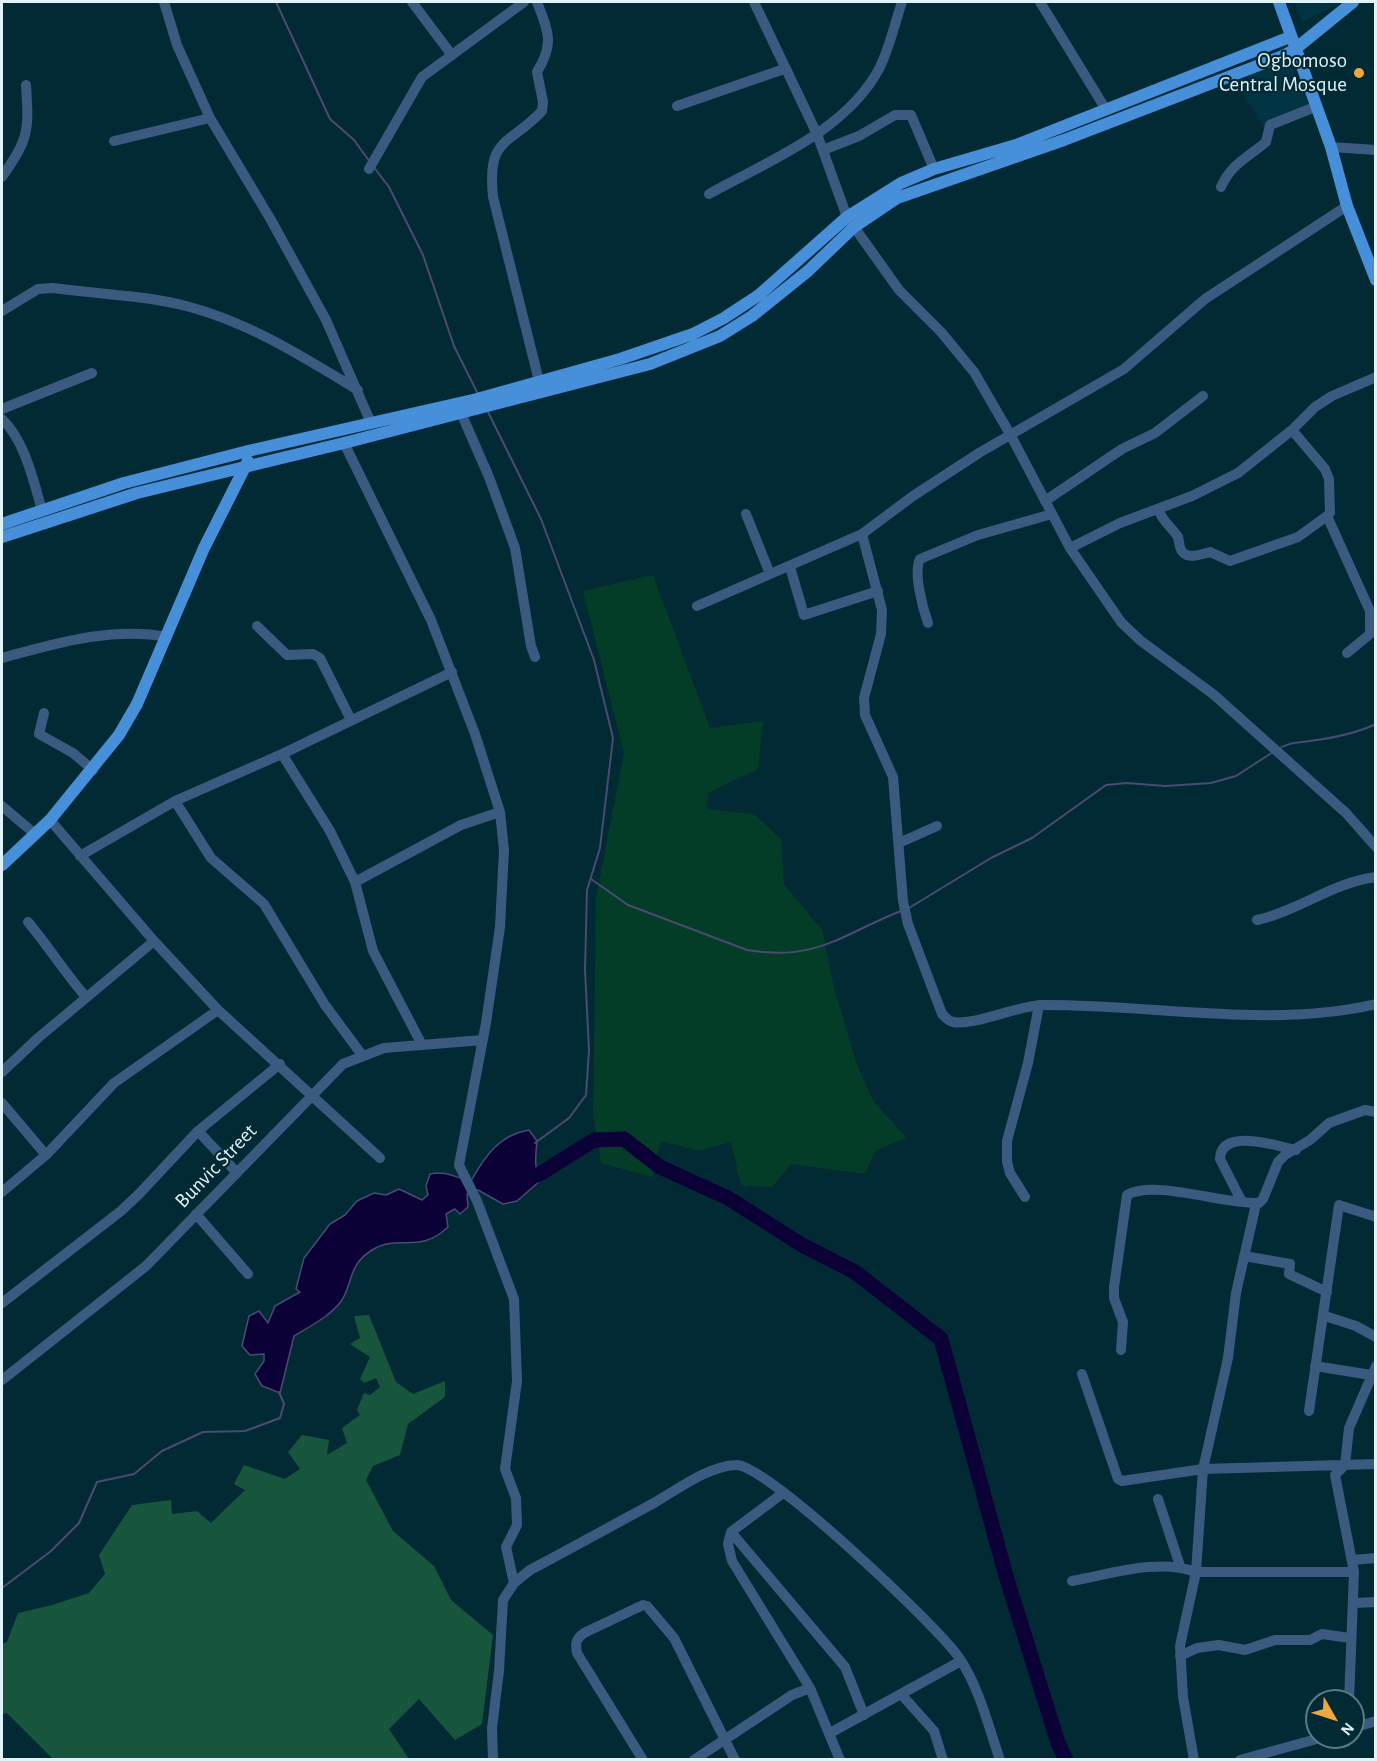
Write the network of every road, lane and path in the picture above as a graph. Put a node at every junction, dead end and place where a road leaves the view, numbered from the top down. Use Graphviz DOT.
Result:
graph roads {
  1 [pos="164,2"];
  2 [pos="412,2"];
  3 [pos="524,2"];
  4 [pos="537,2"];
  5 [pos="754,2"];
  6 [pos="902,2"];
  7 [pos="1040,2"];
  8 [pos="1279,2"];
  9 [pos="1353,2"];
  10 [pos="1290,37"];
  11 [pos="1294,50"];
  12 [pos="452,54"];
  13 [pos="784,69"];
  14 [pos="26,85"];
  15 [pos="677,106"];
  16 [pos="1315,107"];
  17 [pos="1106,108"];
  18 [pos="210,118"];
  19 [pos="817,134"];
  20 [pos="114,141"];
  21 [pos="1330,147"];
  22 [pos="823,150"];
  23 [pos="1376,150"];
  24 [pos="369,169"];
  25 [pos="934,169"];
  26 [pos="2,177"];
  27 [pos="1221,187"];
  28 [pos="709,194"];
  29 [pos="1347,206"];
  30 [pos="850,222"];
  31 [pos="1376,280"];
  32 [pos="2,311"];
  33 [pos="93,373"];
  34 [pos="1376,377"];
  35 [pos="538,381"];
  36 [pos="359,390"];
  37 [pos="1203,396"];
  38 [pos="485,402"];
  39 [pos="2,409"];
  40 [pos="461,413"];
  41 [pos="2,419"];
  42 [pos="371,423"];
  43 [pos="1292,430"];
  44 [pos="1010,434"];
  45 [pos="344,443"];
  46 [pos="248,451"];
  47 [pos="248,464"];
  48 [pos="1046,501"];
  49 [pos="1158,509"];
  50 [pos="42,510"];
  51 [pos="746,514"];
  52 [pos="1052,514"];
  53 [pos="1327,516"];
  54 [pos="2,524"];
  55 [pos="862,534"];
  56 [pos="2,537"];
  57 [pos="1070,548"];
  58 [pos="790,567"];
  59 [pos="770,574"];
  60 [pos="878,591"];
  61 [pos="697,606"];
  62 [pos="928,623"];
  63 [pos="257,626"];
  64 [pos="167,637"];
  65 [pos="1347,653"];
  66 [pos="535,657"];
  67 [pos="2,658"];
  68 [pos="452,672"];
  69 [pos="44,713"];
  70 [pos="351,720"];
  71 [pos="282,754"];
  72 [pos="93,770"];
  73 [pos="175,801"];
  74 [pos="2,806"];
  75 [pos="500,812"];
  76 [pos="50,820"];
  77 [pos="937,826"];
  78 [pos="35,834"];
  79 [pos="899,843"];
  80 [pos="1376,847"];
  81 [pos="80,856"];
  82 [pos="2,865"];
  83 [pos="1376,877"];
  84 [pos="355,882"];
  85 [pos="1257,920"];
  86 [pos="28,922"];
  87 [pos="154,941"];
  88 [pos="86,997"];
  89 [pos="1376,1004"];
  90 [pos="1039,1005"];
  91 [pos="218,1010"];
  92 [pos="483,1040"];
  93 [pos="421,1043"];
  94 [pos="362,1055"];
  95 [pos="280,1064"];
  96 [pos="2,1072"];
  97 [pos="313,1094"];
  98 [pos="2,1103"];
  99 [pos="1376,1112"];
  100 [pos="198,1131"];
  101 [pos="1296,1150"];
  102 [pos="46,1155"];
  103 [pos="380,1158"];
  104 [pos="237,1173"];
  105 [pos="2,1192"];
  106 [pos="1025,1197"];
  107 [pos="1242,1202"];
  108 [pos="1256,1204"];
  109 [pos="196,1214"];
  110 [pos="1376,1216"];
  111 [pos="1244,1256"];
  112 [pos="248,1274"];
  113 [pos="1327,1292"];
  114 [pos="2,1303"];
  115 [pos="1325,1316"];
  116 [pos="1376,1337"];
  117 [pos="1121,1350"];
  118 [pos="1315,1366"];
  119 [pos="1373,1370"];
  120 [pos="1082,1374"];
  121 [pos="2,1380"];
  122 [pos="1309,1411"];
  123 [pos="1376,1464"];
  124 [pos="1345,1465"];
  125 [pos="1203,1469"];
  126 [pos="783,1493"];
  127 [pos="1158,1499"];
  128 [pos="731,1532"];
  129 [pos="1376,1558"];
  130 [pos="1352,1560"];
  131 [pos="1180,1566"];
  132 [pos="1196,1572"];
  133 [pos="1354,1572"];
  134 [pos="1072,1581"];
  135 [pos="514,1583"];
  136 [pos="1376,1602"];
  137 [pos="1354,1603"];
  138 [pos="1350,1638"];
  139 [pos="1180,1656"];
  140 [pos="961,1661"];
  141 [pos="810,1688"];
  142 [pos="1349,1689"];
  143 [pos="901,1694"];
  144 [pos="864,1715"];
  145 [pos="830,1733"];
  146 [pos="725,1741"];
  147 [pos="1305,1742"];
  148 [pos="493,1760"];
  149 [pos="642,1760"];
  150 [pos="694,1760"];
  151 [pos="735,1760"];
  152 [pos="840,1760"];
  153 [pos="943,1760"];
  154 [pos="1000,1760"];
  155 [pos="1194,1760"];
  156 [pos="1240,1760"];
  1 -- 18 [label="street"];
  2 -- 12 [label="street"];
  3 -- 12 [label="street"];
  4 -- 35 [label="street"];
  5 -- 13 [label="street"];
  6 -- 19 [label="street"];
  7 -- 17 [label="street"];
  8 -- 10 [label="main road"];
  9 -- 11 [label="main road"];
  10 -- 11 [label="main road"];
  10 -- 17 [label="main road"];
  11 -- 16 [label="main road"];
  11 -- 30 [label="main road"];
  12 -- 24 [label="street"];
  13 -- 15 [label="street"];
  13 -- 19 [label="street"];
  14 -- 26 [label="street"];
  16 -- 21 [label="main road"];
  16 -- 27 [label="street"];
  17 -- 25 [label="main road"];
  18 -- 20 [label="street"];
  18 -- 36 [label="street"];
  19 -- 22 [label="street"];
  19 -- 28 [label="street"];
  21 -- 23 [label="street"];
  21 -- 29 [label="main road"];
  22 -- 25 [label="street"];
  22 -- 30 [label="street"];
  25 -- 30 [label="main road"];
  29 -- 31 [label="main road"];
  29 -- 44 [label="street"];
  30 -- 35 [label="main road"];
  30 -- 38 [label="main road"];
  30 -- 44 [label="street"];
  32 -- 36 [label="street"];
  33 -- 39 [label="street"];
  34 -- 43 [label="street"];
  35 -- 38 [label="main road"];
  36 -- 42 [label="street"];
  37 -- 48 [label="street"];
  38 -- 40 [label="main road"];
  38 -- 42 [label="main road"];
  40 -- 45 [label="main road"];
  40 -- 66 [label="street"];
  41 -- 50 [label="street"];
  42 -- 46 [label="main road"];
  43 -- 49 [label="street"];
  43 -- 53 [label="street"];
  44 -- 48 [label="street"];
  44 -- 55 [label="street"];
  45 -- 47 [label="main road"];
  45 -- 68 [label="street"];
  46 -- 47 [label="main road"];
  46 -- 50 [label="main road"];
  47 -- 56 [label="main road"];
  47 -- 64 [label="main road"];
  48 -- 52 [label="street"];
  49 -- 53 [label="street"];
  49 -- 57 [label="street"];
  50 -- 54 [label="main road"];
  51 -- 59 [label="street"];
  52 -- 57 [label="street"];
  52 -- 62 [label="street"];
  53 -- 65 [label="street"];
  55 -- 58 [label="street"];
  55 -- 60 [label="street"];
  57 -- 80 [label="street"];
  58 -- 59 [label="street"];
  58 -- 60 [label="street"];
  59 -- 61 [label="street"];
  60 -- 79 [label="street"];
  63 -- 70 [label="street"];
  64 -- 67 [label="street"];
  64 -- 72 [label="main road"];
  68 -- 70 [label="street"];
  68 -- 75 [label="street"];
  69 -- 72 [label="street"];
  70 -- 71 [label="street"];
  71 -- 73 [label="street"];
  71 -- 84 [label="street"];
  72 -- 76 [label="main road"];
  73 -- 81 [label="street"];
  73 -- 94 [label="street"];
  74 -- 78 [label="street"];
  75 -- 84 [label="street"];
  75 -- 92 [label="street"];
  76 -- 78 [label="main road"];
  76 -- 81 [label="street"];
  77 -- 79 [label="street"];
  78 -- 82 [label="main road"];
  79 -- 90 [label="street"];
  81 -- 87 [label="street"];
  83 -- 85 [label="street"];
  84 -- 93 [label="street"];
  86 -- 88 [label="street"];
  87 -- 88 [label="street"];
  87 -- 91 [label="street"];
  88 -- 96 [label="street"];
  89 -- 90 [label="street"];
  90 -- 106 [label="street"];
  91 -- 95 [label="street"];
  91 -- 102 [label="street"];
  92 -- 93 [label="street, Bunvic Street"];
  92 -- 135 [label="street"];
  93 -- 94 [label="street, Bunvic Street"];
  94 -- 97 [label="street, Bunvic Street"];
  95 -- 97 [label="street"];
  95 -- 100 [label="street"];
  97 -- 103 [label="street"];
  97 -- 104 [label="street, Bunvic Street"];
  98 -- 102 [label="street"];
  99 -- 101 [label="street"];
  100 -- 104 [label="street"];
  100 -- 114 [label="street"];
  101 -- 107 [label="street"];
  101 -- 108 [label="street"];
  102 -- 105 [label="street"];
  104 -- 109 [label="street, Bunvic Street"];
  107 -- 108 [label="street"];
  107 -- 117 [label="street"];
  108 -- 111 [label="street"];
  109 -- 112 [label="street"];
  109 -- 121 [label="street, Bunvic Street"];
  110 -- 113 [label="street"];
  111 -- 113 [label="street"];
  111 -- 125 [label="street"];
  113 -- 115 [label="street"];
  115 -- 116 [label="street"];
  115 -- 118 [label="street"];
  118 -- 119 [label="street"];
  118 -- 122 [label="street"];
  119 -- 124 [label="street"];
  120 -- 125 [label="street"];
  123 -- 124 [label="street"];
  124 -- 125 [label="street"];
  124 -- 130 [label="street"];
  125 -- 132 [label="street"];
  126 -- 128 [label="street"];
  126 -- 135 [label="street"];
  126 -- 140 [label="street"];
  127 -- 131 [label="street"];
  128 -- 141 [label="street"];
  128 -- 144 [label="street"];
  129 -- 130 [label="street"];
  130 -- 133 [label="street"];
  131 -- 132 [label="street"];
  131 -- 134 [label="street"];
  132 -- 133 [label="street"];
  132 -- 139 [label="street"];
  133 -- 137 [label="street"];
  135 -- 148 [label="street"];
  136 -- 137 [label="street"];
  137 -- 138 [label="street"];
  138 -- 139 [label="street"];
  138 -- 142 [label="street"];
  139 -- 155 [label="street"];
  140 -- 143 [label="street"];
  140 -- 154 [label="street"];
  141 -- 145 [label="street"];
  141 -- 146 [label="street"];
  143 -- 144 [label="street"];
  143 -- 153 [label="street"];
  144 -- 145 [label="street"];
  145 -- 152 [label="street"];
  146 -- 149 [label="street"];
  146 -- 150 [label="street"];
  146 -- 151 [label="street"];
  147 -- 156 [label="street"];
}
